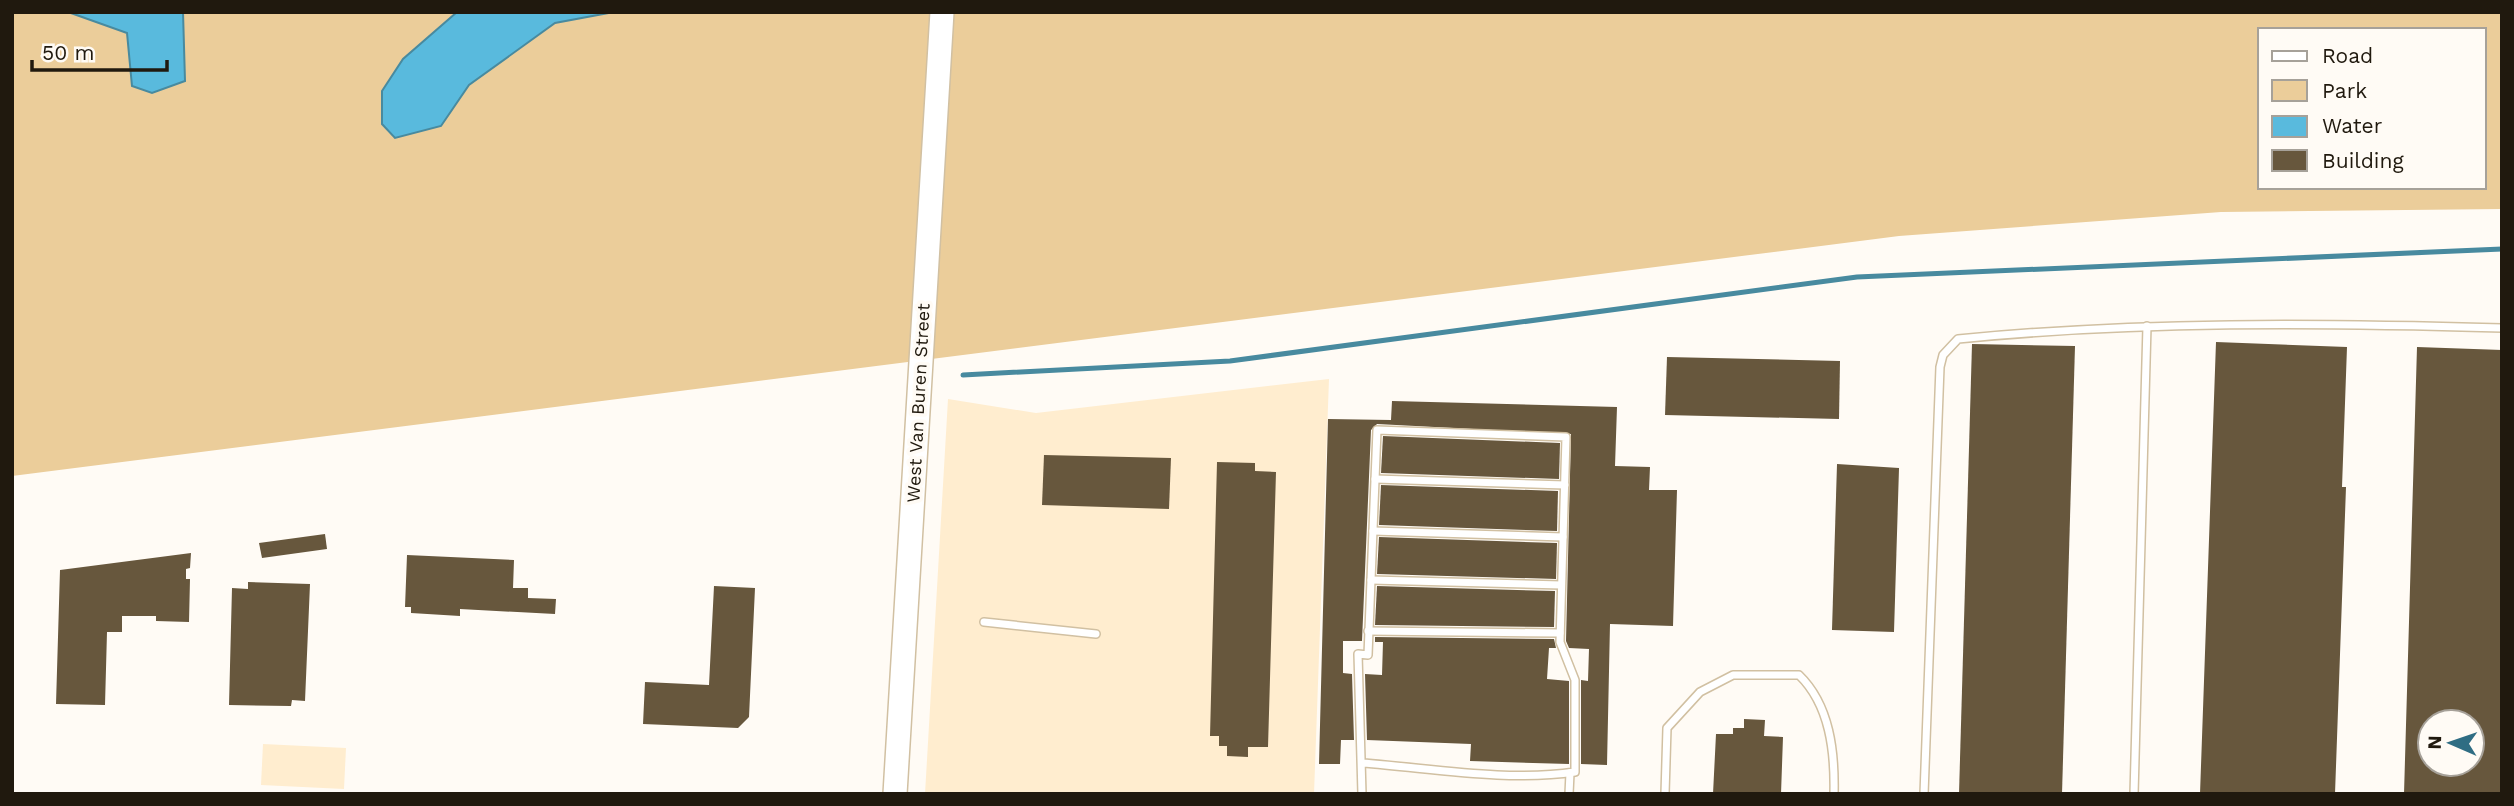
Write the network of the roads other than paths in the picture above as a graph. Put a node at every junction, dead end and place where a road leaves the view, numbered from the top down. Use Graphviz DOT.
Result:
graph roads {
  1 [pos="942,12"];
  2 [pos="2147,326"];
  3 [pos="2502,328"];
  4 [pos="1375,479"];
  5 [pos="1565,485"];
  6 [pos="1373,531"];
  7 [pos="1563,537"];
  8 [pos="1371,580"];
  9 [pos="1562,585"];
  10 [pos="984,622"];
  11 [pos="1368,631"];
  12 [pos="1560,633"];
  13 [pos="1096,634"];
  14 [pos="1362,763"];
  15 [pos="1570,773"];
  16 [pos="895,794"];
  17 [pos="1362,794"];
  18 [pos="1569,794"];
  19 [pos="1665,794"];
  20 [pos="1834,794"];
  21 [pos="1924,794"];
  22 [pos="2134,794"];
  1 -- 16 [label="main road, West Van Buren Street"];
  2 -- 3 [label="lane"];
  2 -- 21 [label="lane"];
  2 -- 22 [label="lane"];
  4 -- 5 [label="lane"];
  4 -- 5 [label="lane"];
  4 -- 6 [label="lane"];
  5 -- 7 [label="lane"];
  6 -- 7 [label="lane"];
  6 -- 8 [label="lane"];
  7 -- 9 [label="lane"];
  8 -- 9 [label="lane"];
  8 -- 11 [label="lane"];
  9 -- 12 [label="lane"];
  10 -- 13 [label="lane"];
  11 -- 12 [label="lane"];
  11 -- 14 [label="lane"];
  12 -- 15 [label="lane"];
  14 -- 15 [label="lane"];
  14 -- 17 [label="lane"];
  15 -- 18 [label="lane"];
  19 -- 20 [label="lane"];
}
